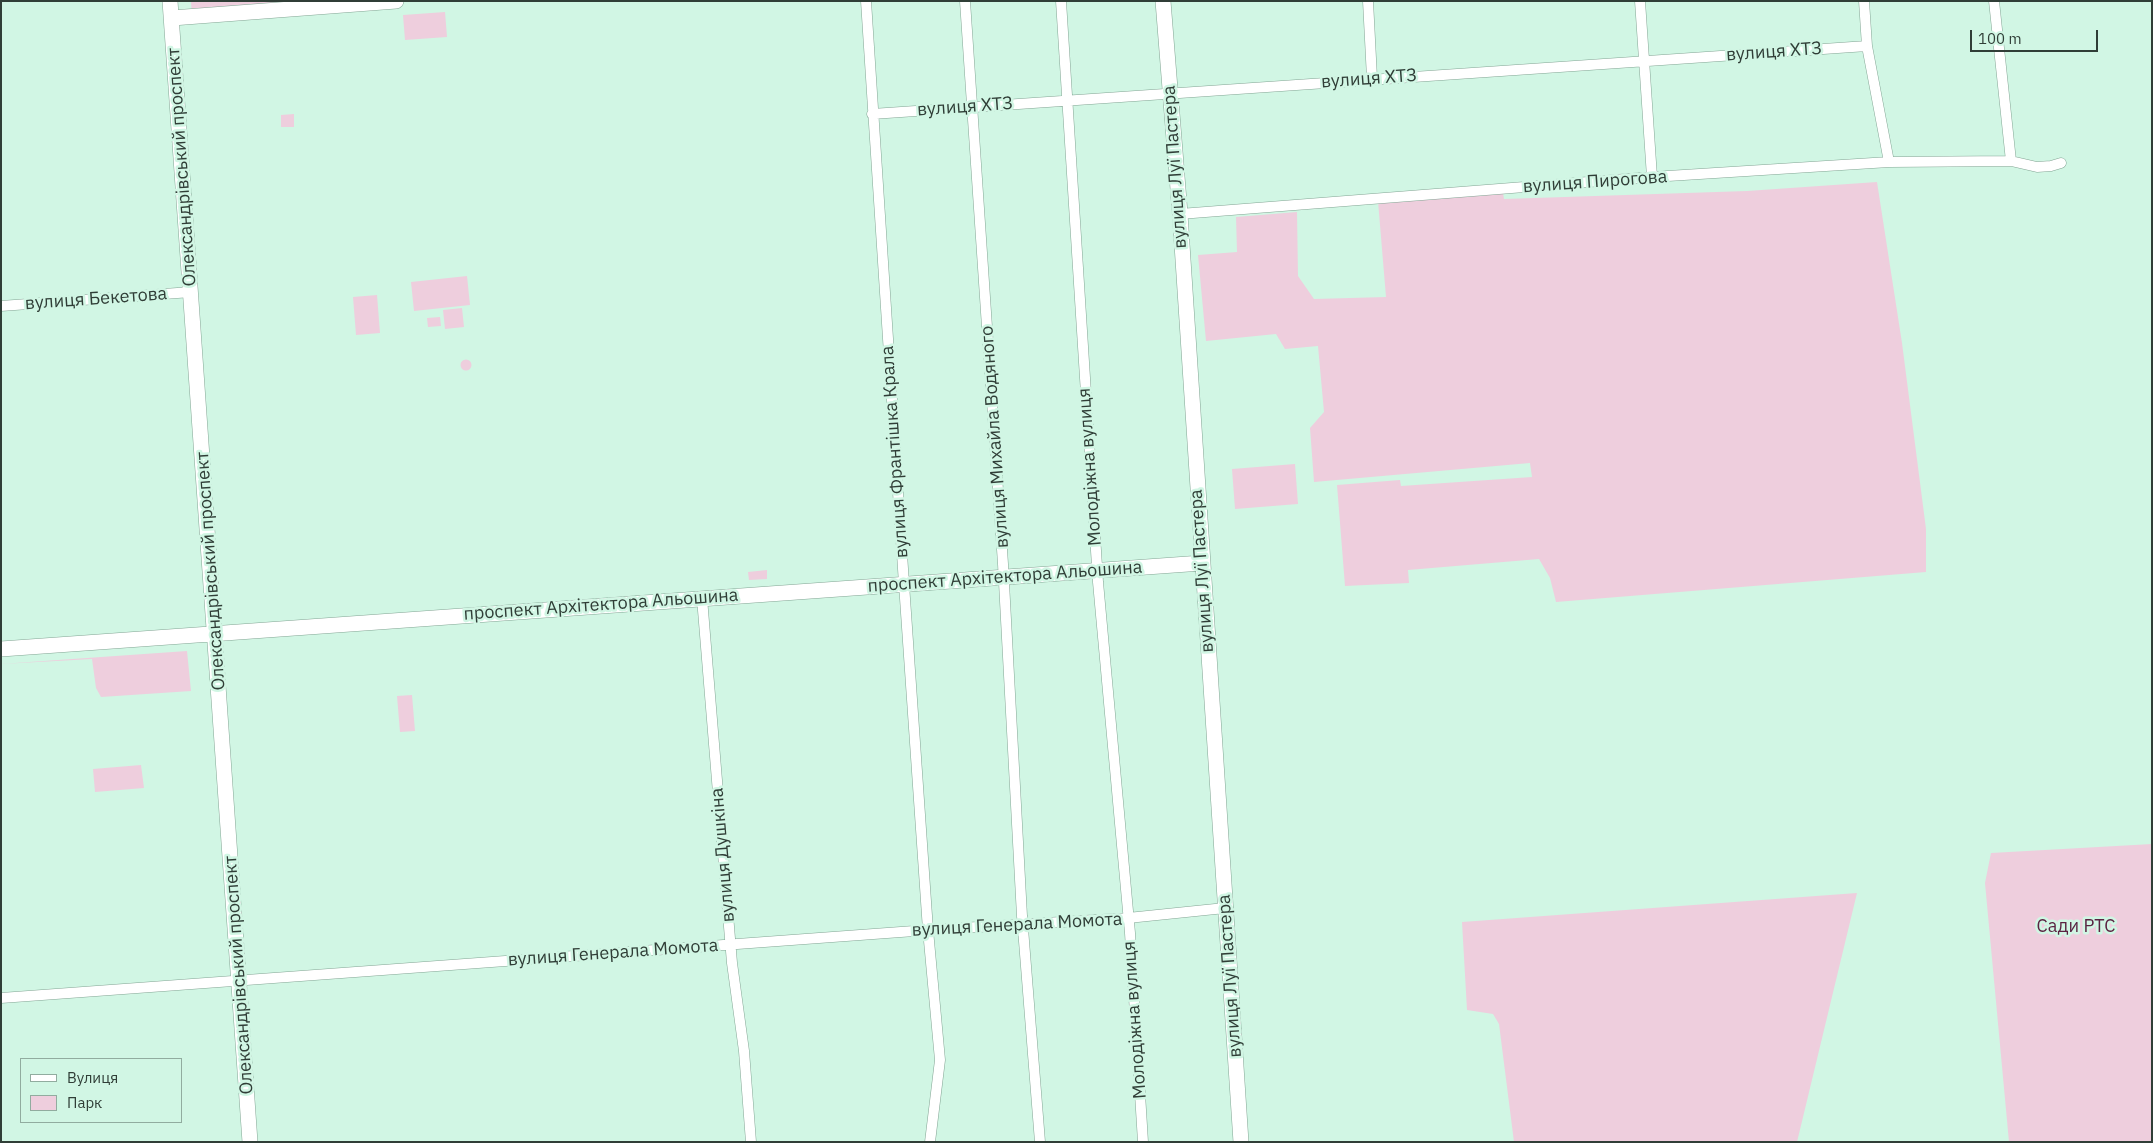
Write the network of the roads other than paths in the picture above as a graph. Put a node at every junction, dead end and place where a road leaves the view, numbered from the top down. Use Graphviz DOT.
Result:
graph roads {
  1 [pos="170,1"];
  2 [pos="396,1"];
  3 [pos="866,1"];
  4 [pos="965,1"];
  5 [pos="1061,1"];
  6 [pos="1163,1"];
  7 [pos="1368,1"];
  8 [pos="1640,1"];
  9 [pos="1864,1"];
  10 [pos="1994,1"];
  11 [pos="172,18"];
  12 [pos="1867,46"];
  13 [pos="1644,62"];
  14 [pos="1372,78"];
  15 [pos="1170,93"];
  16 [pos="1067,100"];
  17 [pos="973,106"];
  18 [pos="872,114"];
  19 [pos="2011,161"];
  20 [pos="1889,162"];
  21 [pos="2062,162"];
  22 [pos="1652,177"];
  23 [pos="1180,214"];
  24 [pos="191,292"];
  25 [pos="1,306"];
  26 [pos="1202,563"];
  27 [pos="1097,570"];
  28 [pos="1003,577"];
  29 [pos="904,584"];
  30 [pos="702,598"];
  31 [pos="216,634"];
  32 [pos="1,649"];
  33 [pos="1225,908"];
  34 [pos="1128,918"];
  35 [pos="1023,925"];
  36 [pos="928,930"];
  37 [pos="731,944"];
  38 [pos="240,981"];
  39 [pos="1,998"];
  40 [pos="250,1142"];
  41 [pos="751,1142"];
  42 [pos="930,1142"];
  43 [pos="1040,1142"];
  44 [pos="1142,1142"];
  45 [pos="1241,1142"];
  1 -- 11 [label="street, Олександрівський проспект"];
  2 -- 11 [label="street"];
  3 -- 18 [label="street, вулиця Франтішка Крала"];
  4 -- 17 [label="street, вулиця Михайла Водяного"];
  5 -- 16 [label="street, Молодіжна вулиця"];
  6 -- 15 [label="street, вулиця Луї Пастера"];
  7 -- 14 [label="street"];
  8 -- 13 [label="street"];
  9 -- 12 [label="street"];
  10 -- 19 [label="street"];
  11 -- 24 [label="street, Олександрівський проспект"];
  12 -- 13 [label="street, вулиця ХТЗ"];
  12 -- 20 [label="street"];
  13 -- 14 [label="street, вулиця ХТЗ"];
  13 -- 22 [label="street"];
  14 -- 15 [label="street, вулиця ХТЗ"];
  15 -- 16 [label="street, вулиця ХТЗ"];
  15 -- 23 [label="street, вулиця Луї Пастера"];
  16 -- 17 [label="street, вулиця ХТЗ"];
  16 -- 27 [label="street, Молодіжна вулиця"];
  17 -- 18 [label="street, вулиця ХТЗ"];
  17 -- 28 [label="street, вулиця Михайла Водяного"];
  18 -- 29 [label="street, вулиця Франтішка Крала"];
  19 -- 20 [label="street, вулиця Пирогова"];
  19 -- 21 [label="street, вулиця Пирогова"];
  20 -- 22 [label="street, вулиця Пирогова"];
  22 -- 23 [label="street, вулиця Пирогова"];
  23 -- 26 [label="street, вулиця Луї Пастера"];
  24 -- 25 [label="street, вулиця Бекетова"];
  24 -- 31 [label="street, Олександрівський проспект"];
  26 -- 27 [label="street, проспект Архітектора Альошина"];
  26 -- 33 [label="street, вулиця Луї Пастера"];
  27 -- 28 [label="street, проспект Архітектора Альошина"];
  27 -- 34 [label="street, Молодіжна вулиця"];
  28 -- 29 [label="street, проспект Архітектора Альошина"];
  28 -- 35 [label="street, вулиця Михайла Водяного"];
  29 -- 30 [label="street, проспект Архітектора Альошина"];
  29 -- 36 [label="street, вулиця Франтішка Крала"];
  30 -- 31 [label="street, проспект Архітектора Альошина"];
  30 -- 37 [label="street, вулиця Душкіна"];
  31 -- 32 [label="street, проспект Архітектора Альошина"];
  31 -- 38 [label="street, Олександрівський проспект"];
  33 -- 34 [label="street, вулиця Генерала Момота"];
  33 -- 45 [label="street, вулиця Луї Пастера"];
  34 -- 35 [label="street, вулиця Генерала Момота"];
  34 -- 44 [label="street, Молодіжна вулиця"];
  35 -- 36 [label="street, вулиця Генерала Момота"];
  35 -- 43 [label="street, вулиця Михайла Водяного"];
  36 -- 37 [label="street, вулиця Генерала Момота"];
  36 -- 42 [label="street, вулиця Франтішка Крала"];
  37 -- 38 [label="street, вулиця Генерала Момота"];
  37 -- 41 [label="street, вулиця Душкіна"];
  38 -- 39 [label="street, вулиця Генерала Момота"];
  38 -- 40 [label="street, Олександрівський проспект"];
}
